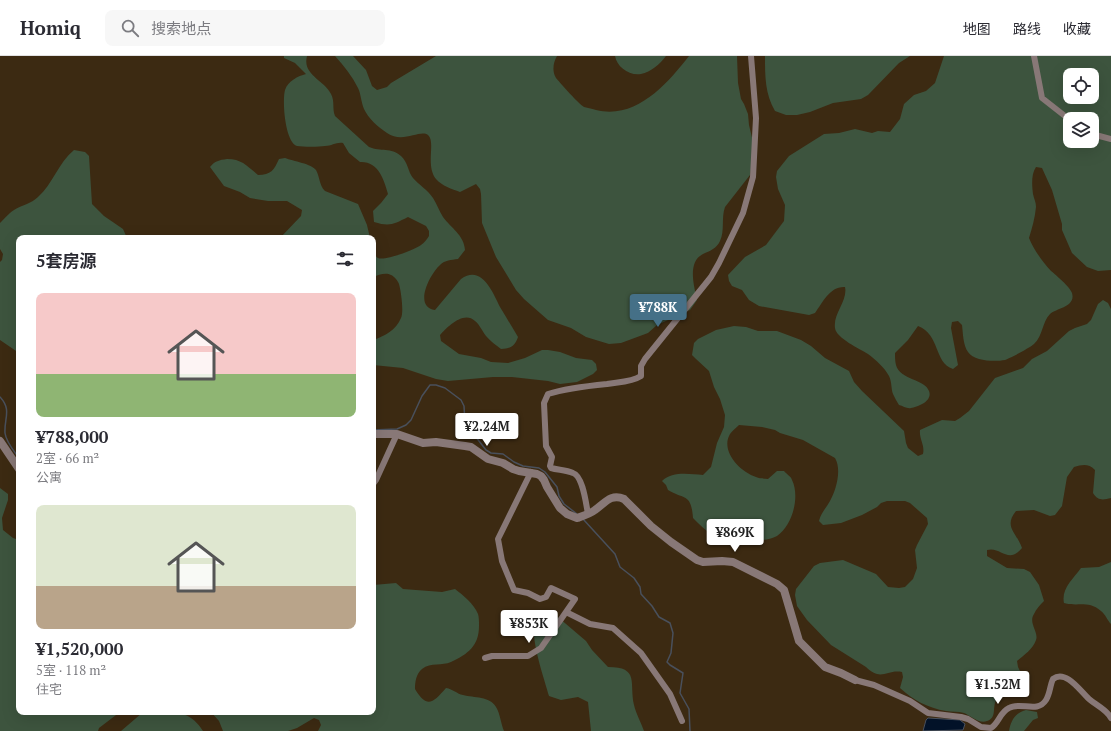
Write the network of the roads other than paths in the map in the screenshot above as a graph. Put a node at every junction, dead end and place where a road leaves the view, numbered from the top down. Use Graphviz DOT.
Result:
graph roads {
  1 [pos="751,56"];
  2 [pos="1034,56"];
  3 [pos="1063,114"];
  4 [pos="1099,136"];
  5 [pos="1111,139"];
  6 [pos="376,434"];
  7 [pos="397,434"];
  8 [pos="0,441"];
  9 [pos="16,465"];
  10 [pos="530,472"];
  11 [pos="376,480"];
  12 [pos="583,516"];
  13 [pos="566,612"];
  14 [pos="486,658"];
  15 [pos="855,680"];
  16 [pos="1111,718"];
  17 [pos="682,721"];
  1 -- 12 [label="street"];
  2 -- 3 [label="street"];
  4 -- 5 [label="street"];
  6 -- 7 [label="street"];
  7 -- 10 [label="street"];
  7 -- 11 [label="street"];
  8 -- 9 [label="street"];
  10 -- 12 [label="street"];
  10 -- 13 [label="street"];
  12 -- 15 [label="street"];
  13 -- 14 [label="street"];
  13 -- 17 [label="street"];
  15 -- 16 [label="street"];
}
